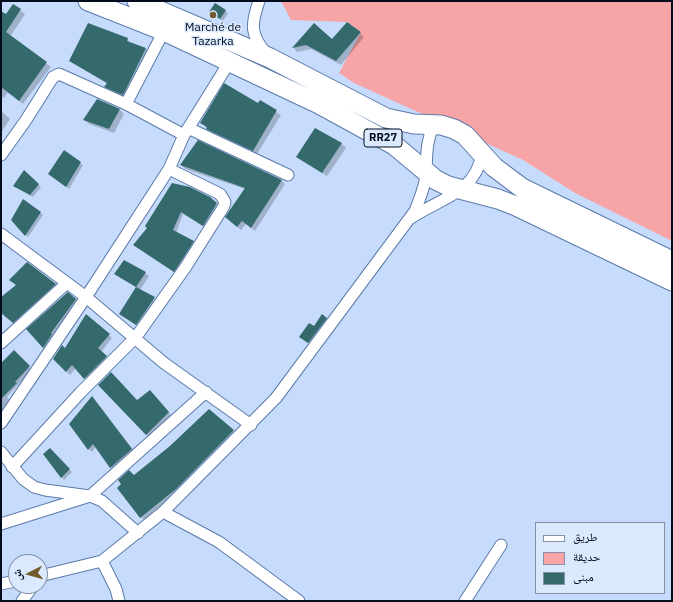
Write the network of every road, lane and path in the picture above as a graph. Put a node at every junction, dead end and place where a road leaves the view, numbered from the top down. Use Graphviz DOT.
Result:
graph roads {
  1 [pos="88,1"];
  2 [pos="138,1"];
  3 [pos="259,1"];
  4 [pos="164,31"];
  5 [pos="270,58"];
  6 [pos="230,61"];
  7 [pos="126,104"];
  8 [pos="434,124"];
  9 [pos="186,132"];
  10 [pos="482,154"];
  11 [pos="1,155"];
  12 [pos="169,170"];
  13 [pos="425,171"];
  14 [pos="288,175"];
  15 [pos="461,191"];
  16 [pos="409,220"];
  17 [pos="1,234"];
  18 [pos="672,261"];
  19 [pos="672,281"];
  20 [pos="67,283"];
  21 [pos="86,297"];
  22 [pos="136,337"];
  23 [pos="1,342"];
  24 [pos="206,392"];
  25 [pos="1,423"];
  26 [pos="251,425"];
  27 [pos="1,452"];
  28 [pos="12,466"];
  29 [pos="90,496"];
  30 [pos="163,512"];
  31 [pos="1,524"];
  32 [pos="138,532"];
  33 [pos="501,545"];
  34 [pos="102,561"];
  35 [pos="48,574"];
  36 [pos="119,601"];
  37 [pos="299,601"];
  38 [pos="466,601"];
  1 -- 4 [label="highway, RR27"];
  2 -- 5 [label="highway, RR27"];
  3 -- 5 [label="street"];
  4 -- 6 [label="highway, RR27"];
  4 -- 7 [label="street"];
  5 -- 8 [label="highway, RR27"];
  6 -- 9 [label="street"];
  6 -- 13 [label="highway, RR27"];
  7 -- 9 [label="street"];
  7 -- 11 [label="street"];
  8 -- 10 [label="highway, RR27"];
  8 -- 13 [label="street"];
  9 -- 12 [label="street"];
  9 -- 14 [label="street"];
  10 -- 15 [label="street"];
  10 -- 18 [label="highway, RR27"];
  12 -- 21 [label="street"];
  12 -- 22 [label="street"];
  13 -- 15 [label="highway, RR27"];
  13 -- 16 [label="street"];
  15 -- 16 [label="street"];
  15 -- 19 [label="highway, RR27"];
  16 -- 26 [label="street"];
  17 -- 20 [label="street"];
  20 -- 21 [label="street"];
  20 -- 23 [label="street"];
  21 -- 22 [label="street"];
  21 -- 25 [label="street"];
  22 -- 24 [label="street"];
  22 -- 28 [label="street"];
  24 -- 26 [label="street"];
  24 -- 29 [label="street"];
  26 -- 30 [label="street"];
  27 -- 28 [label="street"];
  28 -- 29 [label="street"];
  29 -- 31 [label="street"];
  29 -- 32 [label="street"];
  30 -- 32 [label="street"];
  30 -- 37 [label="street"];
  32 -- 34 [label="street"];
  33 -- 38 [label="street"];
  34 -- 35 [label="street"];
  34 -- 36 [label="street"];
}
